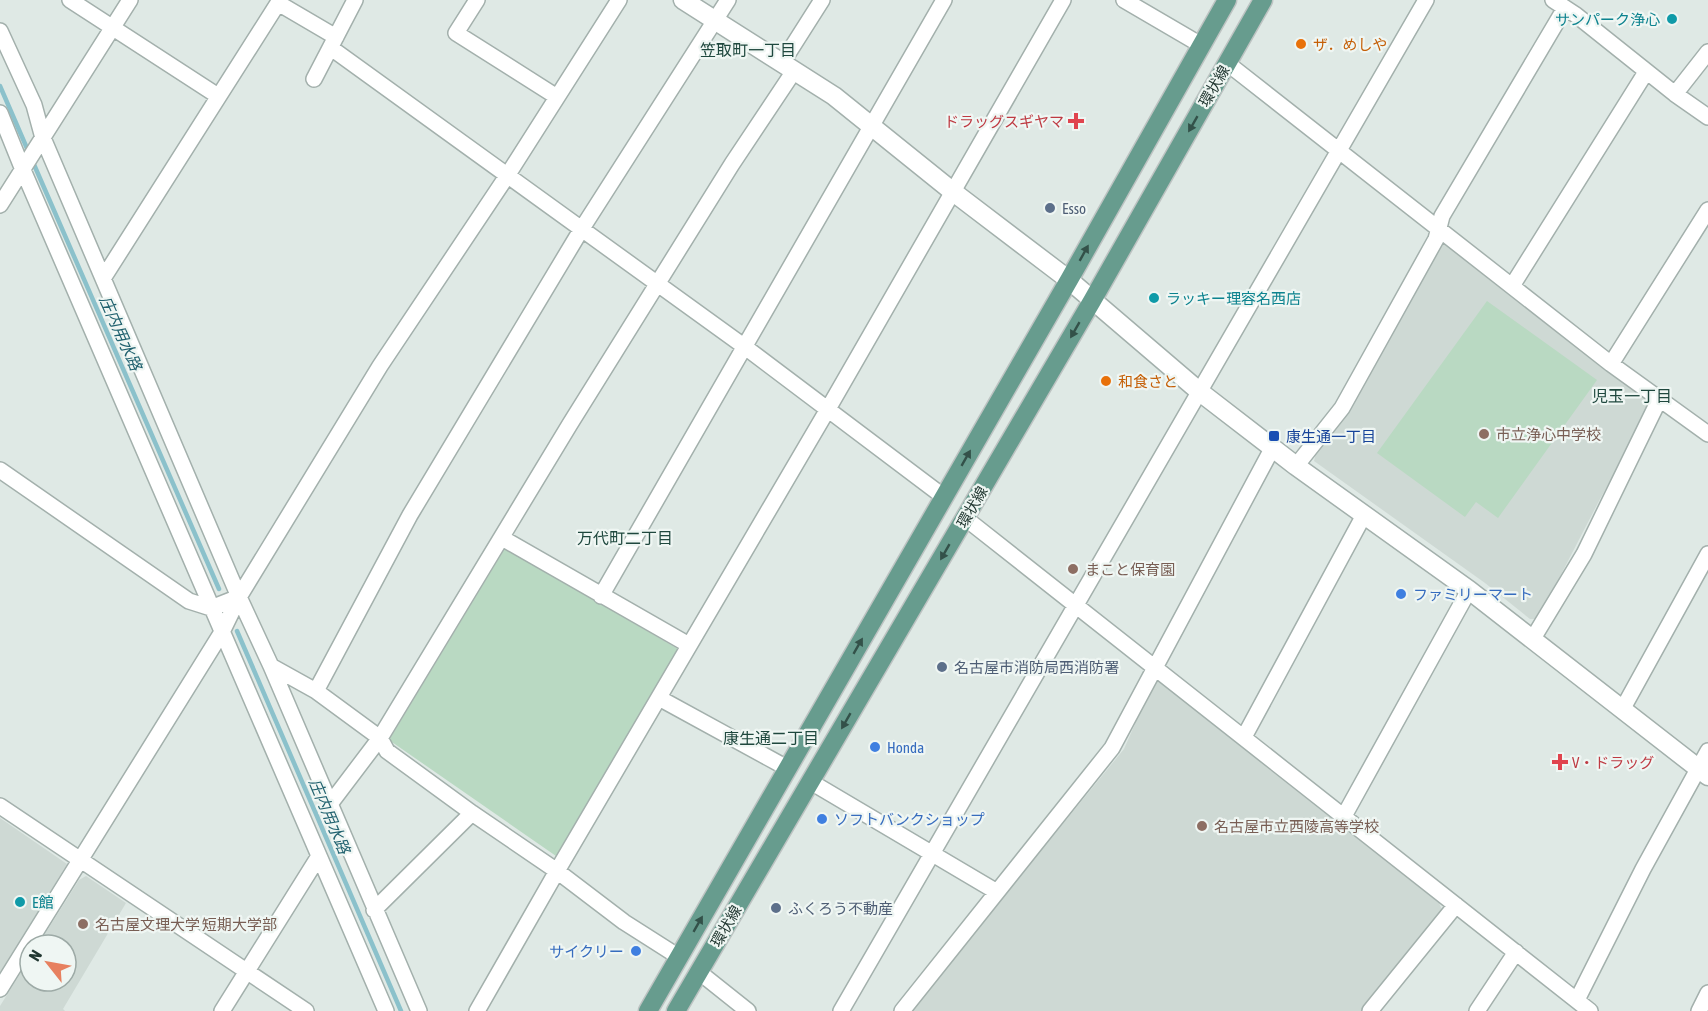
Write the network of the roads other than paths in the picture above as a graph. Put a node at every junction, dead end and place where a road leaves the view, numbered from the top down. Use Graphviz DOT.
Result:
graph roads {
  1 [pos="70,0"];
  2 [pos="130,0"];
  3 [pos="355,0"];
  4 [pos="477,0"];
  5 [pos="619,0"];
  6 [pos="683,0"];
  7 [pos="728,0"];
  8 [pos="822,0"];
  9 [pos="944,0"];
  10 [pos="1063,0"];
  11 [pos="1124,0"];
  12 [pos="1227,0"];
  13 [pos="1263,0"];
  14 [pos="1426,0"];
  15 [pos="279,1"];
  16 [pos="1559,4"];
  17 [pos="715,21"];
  18 [pos="112,28"];
  19 [pos="0,31"];
  20 [pos="333,43"];
  21 [pos="1201,45"];
  22 [pos="1708,52"];
  23 [pos="1227,63"];
  24 [pos="788,67"];
  25 [pos="1646,72"];
  26 [pos="314,79"];
  27 [pos="1675,94"];
  28 [pos="218,96"];
  29 [pos="557,97"];
  30 [pos="0,113"];
  31 [pos="1708,117"];
  32 [pos="870,125"];
  33 [pos="44,138"];
  34 [pos="1340,150"];
  35 [pos="23,170"];
  36 [pos="507,176"];
  37 [pos="952,191"];
  38 [pos="0,205"];
  39 [pos="1708,210"];
  40 [pos="1439,228"];
  41 [pos="581,230"];
  42 [pos="104,277"];
  43 [pos="1069,279"];
  44 [pos="657,284"];
  45 [pos="1512,286"];
  46 [pos="1092,301"];
  47 [pos="745,347"];
  48 [pos="1611,364"];
  49 [pos="1200,392"];
  50 [pos="1659,400"];
  51 [pos="828,409"];
  52 [pos="1708,434"];
  53 [pos="1273,447"];
  54 [pos="1296,466"];
  55 [pos="0,470"];
  56 [pos="944,497"];
  57 [pos="1364,515"];
  58 [pos="965,518"];
  59 [pos="502,538"];
  60 [pos="1708,554"];
  61 [pos="1469,590"];
  62 [pos="601,596"];
  63 [pos="239,597"];
  64 [pos="1076,605"];
  65 [pos="212,608"];
  66 [pos="222,632"];
  67 [pos="1532,640"];
  68 [pos="689,645"];
  69 [pos="271,666"];
  70 [pos="1155,668"];
  71 [pos="316,691"];
  72 [pos="659,698"];
  73 [pos="1622,710"];
  74 [pos="1244,737"];
  75 [pos="380,738"];
  76 [pos="1708,751"];
  77 [pos="787,768"];
  78 [pos="1703,772"];
  79 [pos="811,782"];
  80 [pos="330,804"];
  81 [pos="0,806"];
  82 [pos="472,813"];
  83 [pos="1344,816"];
  84 [pos="932,853"];
  85 [pos="319,856"];
  86 [pos="80,860"];
  87 [pos="557,871"];
  88 [pos="997,892"];
  89 [pos="1456,905"];
  90 [pos="374,910"];
  91 [pos="1516,952"];
  92 [pos="679,957"];
  93 [pos="246,972"];
  94 [pos="699,972"];
  95 [pos="0,989"];
  96 [pos="1708,993"];
  97 [pos="1582,1007"];
  98 [pos="222,1011"];
  99 [pos="306,1011"];
  100 [pos="386,1011"];
  101 [pos="418,1011"];
  102 [pos="477,1011"];
  103 [pos="648,1011"];
  104 [pos="676,1011"];
  105 [pos="748,1011"];
  106 [pos="841,1011"];
  107 [pos="902,1011"];
  108 [pos="1370,1011"];
  109 [pos="1477,1011"];
  110 [pos="1699,1011"];
  1 -- 18 [label="street"];
  2 -- 18 [label="street"];
  3 -- 20 [label="street"];
  4 -- 29 [label="street"];
  5 -- 29 [label="street"];
  6 -- 17 [label="street"];
  7 -- 17 [label="street"];
  8 -- 24 [label="street"];
  9 -- 32 [label="street"];
  10 -- 37 [label="street"];
  11 -- 21 [label="street"];
  12 -- 21 [label="main road, 環状線"];
  13 -- 23 [label="main road, 環状線"];
  14 -- 34 [label="street"];
  15 -- 20 [label="street"];
  15 -- 28 [label="street"];
  16 -- 25 [label="street"];
  16 -- 40 [label="street"];
  17 -- 24 [label="street"];
  17 -- 41 [label="street"];
  18 -- 28 [label="street"];
  18 -- 33 [label="street"];
  19 -- 33 [label="street"];
  20 -- 26 [label="street"];
  20 -- 36 [label="street"];
  43 -- 21 [label="main road, 環状線, one-way"];
  22 -- 27 [label="street"];
  23 -- 34 [label="street"];
  23 -- 46 [label="main road, 環状線, one-way"];
  24 -- 32 [label="street"];
  24 -- 44 [label="street"];
  25 -- 27 [label="street"];
  25 -- 45 [label="street"];
  27 -- 31 [label="street"];
  28 -- 42 [label="street"];
  29 -- 36 [label="street"];
  30 -- 35 [label="street"];
  32 -- 37 [label="street"];
  32 -- 47 [label="street"];
  33 -- 35 [label="street"];
  33 -- 42 [label="street"];
  34 -- 40 [label="street"];
  34 -- 49 [label="street"];
  35 -- 38 [label="street"];
  35 -- 65 [label="street"];
  36 -- 41 [label="street"];
  36 -- 63 [label="street"];
  37 -- 43 [label="street"];
  37 -- 51 [label="street"];
  39 -- 48 [label="street"];
  40 -- 45 [label="street"];
  40 -- 54 [label="street"];
  41 -- 44 [label="street"];
  41 -- 71 [label="street"];
  42 -- 63 [label="street"];
  43 -- 46 [label="street"];
  56 -- 43 [label="main road, 環状線, one-way"];
  44 -- 47 [label="street"];
  44 -- 59 [label="street"];
  45 -- 48 [label="street"];
  46 -- 49 [label="street"];
  46 -- 58 [label="main road, 環状線, one-way"];
  47 -- 51 [label="street"];
  47 -- 62 [label="street"];
  48 -- 50 [label="street"];
  49 -- 53 [label="street"];
  49 -- 64 [label="street"];
  50 -- 52 [label="street"];
  50 -- 67 [label="street"];
  51 -- 56 [label="street"];
  51 -- 68 [label="street"];
  53 -- 54 [label="street"];
  53 -- 70 [label="street"];
  54 -- 57 [label="street"];
  55 -- 65 [label="street"];
  77 -- 56 [label="main road, 環状線, one-way"];
  57 -- 61 [label="street"];
  57 -- 74 [label="street"];
  58 -- 64 [label="street"];
  58 -- 79 [label="main road, 環状線, one-way"];
  59 -- 62 [label="street"];
  59 -- 75 [label="street"];
  60 -- 73 [label="street"];
  61 -- 67 [label="street"];
  61 -- 83 [label="street"];
  62 -- 68 [label="street"];
  63 -- 65 [label="street"];
  63 -- 66 [label="street"];
  63 -- 69 [label="street"];
  64 -- 70 [label="street"];
  64 -- 84 [label="street"];
  65 -- 66 [label="street"];
  66 -- 85 [label="street"];
  66 -- 86 [label="street"];
  67 -- 73 [label="street"];
  68 -- 72 [label="street"];
  69 -- 71 [label="street"];
  69 -- 80 [label="street"];
  70 -- 74 [label="street"];
  70 -- 88 [label="street"];
  71 -- 75 [label="street"];
  72 -- 77 [label="street"];
  72 -- 87 [label="street"];
  73 -- 78 [label="street"];
  74 -- 83 [label="street"];
  75 -- 80 [label="street"];
  75 -- 82 [label="street"];
  76 -- 78 [label="street"];
  92 -- 77 [label="main road, 環状線, one-way"];
  78 -- 97 [label="street"];
  79 -- 84 [label="street"];
  79 -- 94 [label="main road, 環状線"];
  80 -- 90 [label="street"];
  81 -- 86 [label="street"];
  82 -- 87 [label="street"];
  82 -- 90 [label="street"];
  83 -- 89 [label="street"];
  84 -- 88 [label="street"];
  84 -- 106 [label="street"];
  85 -- 93 [label="street"];
  85 -- 100 [label="street"];
  86 -- 93 [label="street"];
  86 -- 95 [label="street"];
  87 -- 92 [label="street"];
  87 -- 102 [label="street"];
  88 -- 107 [label="street"];
  89 -- 91 [label="street"];
  89 -- 108 [label="street"];
  90 -- 101 [label="street"];
  91 -- 97 [label="street"];
  91 -- 109 [label="street"];
  92 -- 103 [label="main road, 環状線"];
  93 -- 98 [label="street"];
  93 -- 99 [label="street"];
  94 -- 104 [label="main road, 環状線"];
  94 -- 105 [label="street"];
  96 -- 110 [label="street"];
}
